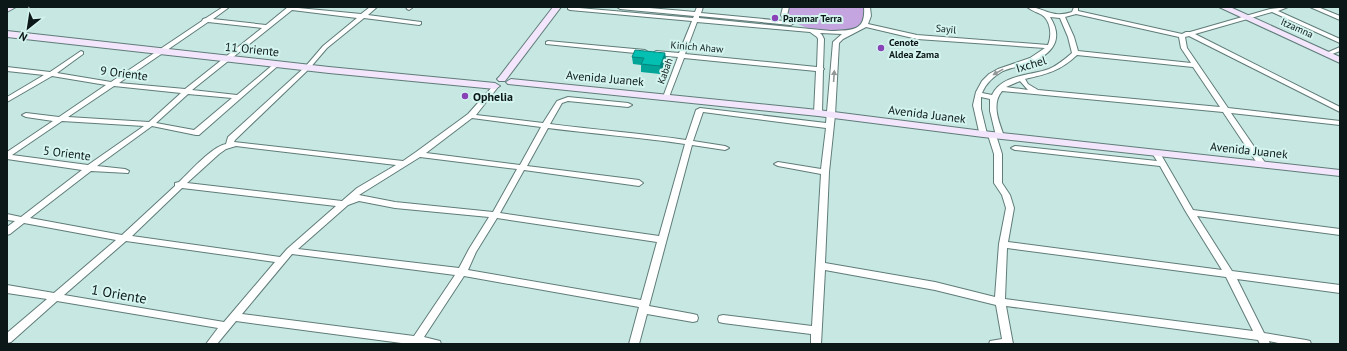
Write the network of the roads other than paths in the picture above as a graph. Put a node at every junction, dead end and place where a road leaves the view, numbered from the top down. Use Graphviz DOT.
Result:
graph roads {
  1 [pos="12,7"];
  2 [pos="292,7"];
  3 [pos="374,7"];
  4 [pos="557,7"];
  5 [pos="620,7"];
  6 [pos="700,7"];
  7 [pos="786,7"];
  8 [pos="867,7"];
  9 [pos="1029,7"];
  10 [pos="1223,7"];
  11 [pos="1265,7"];
  12 [pos="1285,7"];
  13 [pos="1313,7"];
  14 [pos="225,8"];
  15 [pos="570,8"];
  16 [pos="1076,9"];
  17 [pos="7,10"];
  18 [pos="1274,11"];
  19 [pos="1046,14"];
  20 [pos="365,16"];
  21 [pos="1062,16"];
  22 [pos="696,17"];
  23 [pos="1246,18"];
  24 [pos="1340,18"];
  25 [pos="206,20"];
  26 [pos="791,22"];
  27 [pos="419,23"];
  28 [pos="865,25"];
  29 [pos="268,27"];
  30 [pos="808,30"];
  31 [pos="853,32"];
  32 [pos="1059,33"];
  33 [pos="7,34"];
  34 [pos="1186,35"];
  35 [pos="1071,37"];
  36 [pos="1340,41"];
  37 [pos="548,43"];
  38 [pos="1027,46"];
  39 [pos="1050,47"];
  40 [pos="1340,49"];
  41 [pos="81,52"];
  42 [pos="160,52"];
  43 [pos="1075,53"];
  44 [pos="1042,54"];
  45 [pos="1327,54"];
  46 [pos="681,56"];
  47 [pos="228,59"];
  48 [pos="1340,60"];
  49 [pos="277,64"];
  50 [pos="1194,65"];
  51 [pos="307,68"];
  52 [pos="7,69"];
  53 [pos="820,69"];
  54 [pos="51,74"];
  55 [pos="1021,78"];
  56 [pos="500,83"];
  57 [pos="112,84"];
  58 [pos="1000,90"];
  59 [pos="187,91"];
  60 [pos="1037,93"];
  61 [pos="979,94"];
  62 [pos="238,97"];
  63 [pos="666,97"];
  64 [pos="994,98"];
  65 [pos="7,100"];
  66 [pos="628,105"];
  67 [pos="1225,110"];
  68 [pos="1340,110"];
  69 [pos="818,113"];
  70 [pos="26,115"];
  71 [pos="831,115"];
  72 [pos="470,116"];
  73 [pos="58,120"];
  74 [pos="1340,123"];
  75 [pos="151,124"];
  76 [pos="546,126"];
  77 [pos="830,126"];
  78 [pos="992,135"];
  79 [pos="689,143"];
  80 [pos="1077,144"];
  81 [pos="230,145"];
  82 [pos="725,148"];
  83 [pos="1015,148"];
  84 [pos="1156,153"];
  85 [pos="419,154"];
  86 [pos="1082,155"];
  87 [pos="7,156"];
  88 [pos="403,163"];
  89 [pos="778,164"];
  90 [pos="1162,164"];
  91 [pos="1262,164"];
  92 [pos="522,167"];
  93 [pos="89,168"];
  94 [pos="125,170"];
  95 [pos="824,172"];
  96 [pos="1340,173"];
  97 [pos="639,183"];
  98 [pos="178,185"];
  99 [pos="343,204"];
  100 [pos="1190,212"];
  101 [pos="495,215"];
  102 [pos="7,216"];
  103 [pos="25,219"];
  104 [pos="7,232"];
  105 [pos="1340,232"];
  106 [pos="124,238"];
  107 [pos="662,240"];
  108 [pos="1003,244"];
  109 [pos="290,250"];
  110 [pos="281,260"];
  111 [pos="820,266"];
  112 [pos="462,272"];
  113 [pos="1230,275"];
  114 [pos="7,289"];
  115 [pos="1340,289"];
  116 [pos="54,297"];
  117 [pos="1000,302"];
  118 [pos="644,306"];
  119 [pos="234,317"];
  120 [pos="693,318"];
  121 [pos="724,319"];
  122 [pos="227,326"];
  123 [pos="817,332"];
  124 [pos="7,339"];
  125 [pos="1263,340"];
  126 [pos="416,342"];
  127 [pos="211,344"];
  128 [pos="436,344"];
  129 [pos="634,344"];
  130 [pos="816,344"];
  131 [pos="994,344"];
  132 [pos="1008,344"];
  133 [pos="1306,344"];
  1 -- 17 [label="street"];
  2 -- 20 [label="street"];
  2 -- 29 [label="street"];
  3 -- 20 [label="street"];
  4 -- 56 [label="street"];
  5 -- 22 [label="street"];
  6 -- 22 [label="street, Kabah"];
  7 -- 26 [label="street"];
  8 -- 28 [label="street"];
  9 -- 19 [label="street"];
  10 -- 23 [label="street, Itzamna"];
  11 -- 18 [label="street"];
  12 -- 18 [label="street"];
  13 -- 24 [label="street"];
  14 -- 25 [label="street"];
  15 -- 22 [label="street"];
  16 -- 21 [label="street"];
  16 -- 34 [label="street"];
  18 -- 23 [label="street"];
  18 -- 36 [label="street"];
  19 -- 21 [label="street"];
  19 -- 32 [label="street"];
  20 -- 27 [label="street"];
  20 -- 51 [label="street"];
  21 -- 35 [label="street"];
  22 -- 26 [label="street"];
  22 -- 30 [label="street"];
  22 -- 46 [label="street, Kabah"];
  23 -- 34 [label="street"];
  23 -- 45 [label="street, Itzamna"];
  25 -- 29 [label="street"];
  25 -- 42 [label="street"];
  26 -- 30 [label="street"];
  28 -- 31 [label="street"];
  28 -- 38 [label="street, Sayil"];
  29 -- 47 [label="street"];
  30 -- 31 [label="street"];
  30 -- 53 [label="street"];
  71 -- 31 [label="street, one-way"];
  32 -- 35 [label="street"];
  32 -- 39 [label="street"];
  33 -- 42 [label="street, 11 Oriente"];
  34 -- 50 [label="street"];
  34 -- 68 [label="street"];
  35 -- 43 [label="street"];
  37 -- 46 [label="street, Kinich Ahaw"];
  38 -- 39 [label="street, Sayil"];
  38 -- 44 [label="street"];
  39 -- 44 [label="street"];
  40 -- 45 [label="street"];
  41 -- 54 [label="street"];
  42 -- 47 [label="street, 11 Oriente"];
  42 -- 57 [label="street"];
  43 -- 50 [label="street"];
  43 -- 55 [label="street, Ixchel"];
  44 -- 61 [label="street, one-way"];
  45 -- 48 [label="street, Itzamna"];
  46 -- 53 [label="street, Kinich Ahaw"];
  46 -- 63 [label="street, Kabah"];
  47 -- 49 [label="street, 11 Oriente"];
  47 -- 59 [label="street"];
  49 -- 51 [label="street, 11 Oriente"];
  49 -- 62 [label="street"];
  50 -- 67 [label="street"];
  51 -- 56 [label="street, 11 Oriente"];
  51 -- 81 [label="street"];
  52 -- 54 [label="street, 9 Oriente"];
  53 -- 69 [label="street"];
  54 -- 57 [label="street, 9 Oriente"];
  54 -- 65 [label="street"];
  55 -- 58 [label="street, Ixchel"];
  55 -- 60 [label="street"];
  56 -- 63 [label="street, Avenida Juanek"];
  56 -- 72 [label="street"];
  57 -- 59 [label="street, 9 Oriente"];
  57 -- 73 [label="street"];
  58 -- 60 [label="street"];
  58 -- 64 [label="street, Ixchel"];
  59 -- 62 [label="street, 9 Oriente"];
  59 -- 75 [label="street"];
  60 -- 67 [label="street"];
  61 -- 64 [label="street"];
  61 -- 78 [label="street"];
  62 -- 75 [label="street"];
  63 -- 69 [label="street, Avenida Juanek"];
  64 -- 78 [label="street"];
  66 -- 76 [label="street"];
  67 -- 74 [label="street"];
  67 -- 91 [label="street"];
  69 -- 71 [label="street, Avenida Juanek"];
  70 -- 73 [label="street"];
  71 -- 77 [label="street"];
  71 -- 78 [label="street, Avenida Juanek"];
  72 -- 76 [label="street"];
  72 -- 85 [label="street"];
  73 -- 75 [label="street"];
  73 -- 87 [label="street"];
  75 -- 93 [label="street"];
  76 -- 79 [label="street"];
  76 -- 92 [label="street"];
  77 -- 79 [label="street"];
  77 -- 95 [label="street"];
  78 -- 80 [label="street, Avenida Juanek"];
  78 -- 108 [label="street"];
  79 -- 82 [label="street"];
  79 -- 107 [label="street"];
  80 -- 84 [label="street, Avenida Juanek"];
  80 -- 86 [label="street"];
  81 -- 88 [label="street"];
  81 -- 98 [label="street"];
  83 -- 86 [label="street"];
  84 -- 90 [label="street"];
  84 -- 91 [label="street, Avenida Juanek"];
  85 -- 88 [label="street"];
  85 -- 92 [label="street"];
  86 -- 90 [label="street"];
  87 -- 93 [label="street, 5 Oriente"];
  88 -- 99 [label="street"];
  89 -- 95 [label="street"];
  90 -- 100 [label="street"];
  91 -- 96 [label="street, Avenida Juanek"];
  92 -- 97 [label="street"];
  92 -- 101 [label="street"];
  93 -- 94 [label="street, 5 Oriente"];
  93 -- 103 [label="street"];
  95 -- 111 [label="street"];
  98 -- 99 [label="street"];
  98 -- 106 [label="street"];
  99 -- 101 [label="street"];
  99 -- 109 [label="street"];
  100 -- 105 [label="street"];
  100 -- 113 [label="street"];
  101 -- 107 [label="street"];
  101 -- 112 [label="street"];
  102 -- 103 [label="street"];
  103 -- 104 [label="street"];
  103 -- 106 [label="street"];
  106 -- 110 [label="street"];
  106 -- 116 [label="street"];
  107 -- 118 [label="street"];
  108 -- 113 [label="street"];
  108 -- 117 [label="street"];
  109 -- 110 [label="street"];
  109 -- 112 [label="street"];
  110 -- 119 [label="street"];
  111 -- 117 [label="street"];
  111 -- 123 [label="street"];
  112 -- 118 [label="street"];
  112 -- 126 [label="street"];
  113 -- 115 [label="street"];
  113 -- 125 [label="street"];
  114 -- 116 [label="street, 1 Oriente"];
  116 -- 122 [label="street, 1 Oriente"];
  116 -- 124 [label="street"];
  117 -- 125 [label="street"];
  117 -- 132 [label="street"];
  118 -- 120 [label="street"];
  118 -- 129 [label="street"];
  119 -- 122 [label="street"];
  119 -- 126 [label="street"];
  121 -- 123 [label="street"];
  122 -- 127 [label="street"];
  123 -- 130 [label="street"];
  125 -- 133 [label="street"];
  126 -- 128 [label="street"];
  131 -- 132 [label="street"];
}
